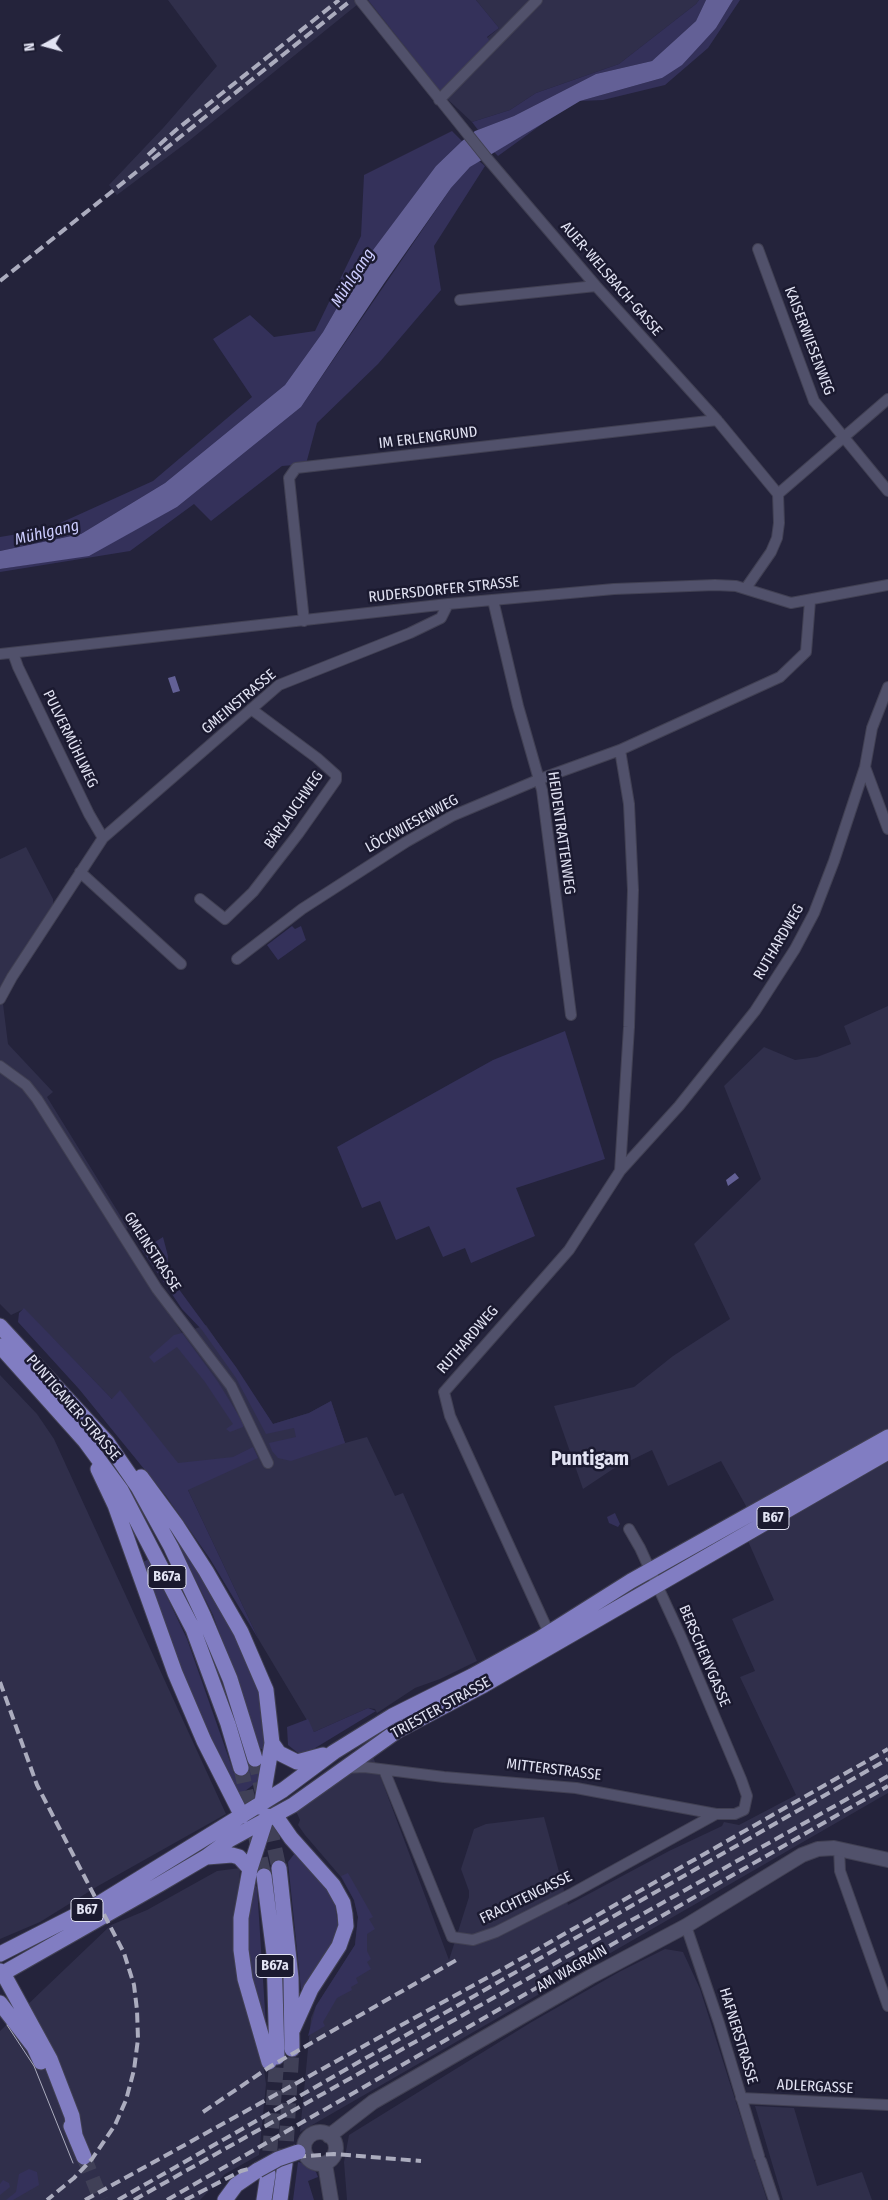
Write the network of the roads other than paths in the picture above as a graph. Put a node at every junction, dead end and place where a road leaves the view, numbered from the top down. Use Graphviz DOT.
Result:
graph roads {
  1 [pos="360,0"];
  2 [pos="537,0"];
  3 [pos="439,100"];
  4 [pos="758,249"];
  5 [pos="596,286"];
  6 [pos="460,300"];
  7 [pos="888,399"];
  8 [pos="717,420"];
  9 [pos="843,437"];
  10 [pos="888,491"];
  11 [pos="778,494"];
  12 [pos="888,585"];
  13 [pos="746,588"];
  14 [pos="493,600"];
  15 [pos="810,601"];
  16 [pos="448,604"];
  17 [pos="304,620"];
  18 [pos="13,653"];
  19 [pos="0,654"];
  20 [pos="888,687"];
  21 [pos="251,709"];
  22 [pos="620,750"];
  23 [pos="865,767"];
  24 [pos="540,779"];
  25 [pos="888,829"];
  26 [pos="103,838"];
  27 [pos="80,872"];
  28 [pos="200,899"];
  29 [pos="237,959"];
  30 [pos="181,964"];
  31 [pos="0,999"];
  32 [pos="571,1016"];
  33 [pos="0,1066"];
  34 [pos="620,1171"];
  35 [pos="0,1326"];
  36 [pos="0,1346"];
  37 [pos="888,1437"];
  38 [pos="85,1441"];
  39 [pos="107,1442"];
  40 [pos="888,1452"];
  41 [pos="268,1464"];
  42 [pos="629,1529"];
  43 [pos="650,1569"];
  44 [pos="657,1585"];
  45 [pos="549,1633"];
  46 [pos="272,1743"];
  47 [pos="334,1752"];
  48 [pos="255,1759"];
  49 [pos="241,1768"];
  50 [pos="344,1768"];
  51 [pos="384,1770"];
  52 [pos="747,1796"];
  53 [pos="716,1814"];
  54 [pos="260,1815"];
  55 [pos="839,1848"];
  56 [pos="206,1857"];
  57 [pos="888,1860"];
  58 [pos="278,1868"];
  59 [pos="250,1870"];
  60 [pos="264,1876"];
  61 [pos="686,1926"];
  62 [pos="0,1954"];
  63 [pos="1,1973"];
  64 [pos="888,2006"];
  65 [pos="2,2011"];
  66 [pos="293,2029"];
  67 [pos="292,2049"];
  68 [pos="741,2098"];
  69 [pos="888,2105"];
  70 [pos="75,2135"];
  71 [pos="329,2136"];
  72 [pos="301,2152"];
  73 [pos="84,2157"];
  74 [pos="285,2164"];
  75 [pos="325,2164"];
  76 [pos="263,2172"];
  77 [pos="224,2200"];
  78 [pos="264,2200"];
  79 [pos="280,2200"];
  80 [pos="331,2200"];
  81 [pos="774,2200"];
  1 -- 3 [label="street, AUER-WELSBACH-GASSE"];
  2 -- 3 [label="street"];
  3 -- 5 [label="street, AUER-WELSBACH-GASSE"];
  4 -- 9 [label="street, KAISERWIESENWEG"];
  5 -- 6 [label="street"];
  5 -- 8 [label="street, AUER-WELSBACH-GASSE"];
  7 -- 9 [label="street"];
  8 -- 11 [label="street, AUER-WELSBACH-GASSE"];
  8 -- 17 [label="street, IM ERLENGRUND"];
  9 -- 10 [label="street, KAISERWIESENWEG"];
  9 -- 11 [label="street"];
  11 -- 13 [label="street"];
  12 -- 15 [label="street, RUDERSDORFER STRASSE"];
  13 -- 14 [label="street, RUDERSDORFER STRASSE"];
  13 -- 15 [label="street, RUDERSDORFER STRASSE"];
  14 -- 16 [label="street, RUDERSDORFER STRASSE"];
  14 -- 24 [label="street, HEIDENTRATTENWEG"];
  15 -- 22 [label="street, LÖCKWIESENWEG"];
  16 -- 17 [label="street, RUDERSDORFER STRASSE"];
  16 -- 21 [label="street, GMEINSTRASSE"];
  17 -- 18 [label="street, RUDERSDORFER STRASSE"];
  18 -- 19 [label="street, RUDERSDORFER STRASSE"];
  18 -- 26 [label="street, PULVERMÜHLWEG"];
  20 -- 23 [label="street, RUTHARDWEG"];
  21 -- 26 [label="street, GMEINSTRASSE"];
  21 -- 28 [label="street, BÄRLAUCHWEG"];
  22 -- 24 [label="street, LÖCKWIESENWEG"];
  22 -- 34 [label="street, RUTHARDWEG"];
  23 -- 25 [label="street"];
  23 -- 34 [label="street, RUTHARDWEG"];
  24 -- 29 [label="street, LÖCKWIESENWEG"];
  24 -- 32 [label="street, HEIDENTRATTENWEG"];
  26 -- 27 [label="street, GMEINSTRASSE"];
  27 -- 30 [label="street"];
  27 -- 31 [label="street, GMEINSTRASSE"];
  33 -- 41 [label="street, GMEINSTRASSE"];
  34 -- 45 [label="street, RUTHARDWEG"];
  35 -- 39 [label="main road, PUNTIGAMER STRASSE / B67a"];
  36 -- 38 [label="main road, PUNTIGAMER STRASSE / B67a"];
  37 -- 43 [label="main road, TRIESTER STRASSE / B67"];
  38 -- 49 [label="main road, PUNTIGAMER STRASSE / B67a"];
  38 -- 54 [label="main road"];
  39 -- 46 [label="main road"];
  39 -- 48 [label="main road, PUNTIGAMER STRASSE / B67a"];
  40 -- 44 [label="main road, TRIESTER STRASSE / B67"];
  42 -- 43 [label="street, BERSCHENYGASSE"];
  43 -- 44 [label="street, BERSCHENYGASSE"];
  43 -- 45 [label="main road, TRIESTER STRASSE / B67"];
  44 -- 50 [label="main road, TRIESTER STRASSE / B67"];
  44 -- 52 [label="street, BERSCHENYGASSE"];
  45 -- 47 [label="main road, TRIESTER STRASSE / B67"];
  46 -- 47 [label="main road"];
  46 -- 54 [label="main road"];
  47 -- 54 [label="main road, TRIESTER STRASSE / B67"];
  50 -- 51 [label="street, MITTERSTRASSE"];
  50 -- 54 [label="main road, TRIESTER STRASSE / B67"];
  51 -- 53 [label="street, MITTERSTRASSE"];
  51 -- 53 [label="street, FRACHTENGASSE"];
  52 -- 53 [label="street, MITTERSTRASSE"];
  54 -- 56 [label="main road, TRIESTER STRASSE / B67"];
  54 -- 59 [label="main road"];
  54 -- 62 [label="main road, TRIESTER STRASSE / B67"];
  54 -- 66 [label="main road"];
  55 -- 57 [label="street"];
  55 -- 61 [label="street, AM WAGRAIN"];
  55 -- 64 [label="street"];
  56 -- 59 [label="main road"];
  56 -- 63 [label="main road, TRIESTER STRASSE / B67"];
  58 -- 66 [label="main road, B67a"];
  59 -- 60 [label="main road, B67a"];
  61 -- 68 [label="street, HAFNERSTRASSE"];
  61 -- 71 [label="street, AM WAGRAIN"];
  63 -- 70 [label="main road"];
  65 -- 70 [label="main road"];
  66 -- 67 [label="main road, B67a"];
  68 -- 69 [label="street, ADLERGASSE"];
  68 -- 81 [label="street, HAFNERSTRASSE"];
  70 -- 73 [label="main road"];
  71 -- 72 [label="street"];
  71 -- 75 [label="street"];
  72 -- 75 [label="street"];
  72 -- 76 [label="main road, bridge"];
  74 -- 79 [label="main road"];
  75 -- 80 [label="street"];
  76 -- 77 [label="main road"];
  76 -- 78 [label="main road"];
}
